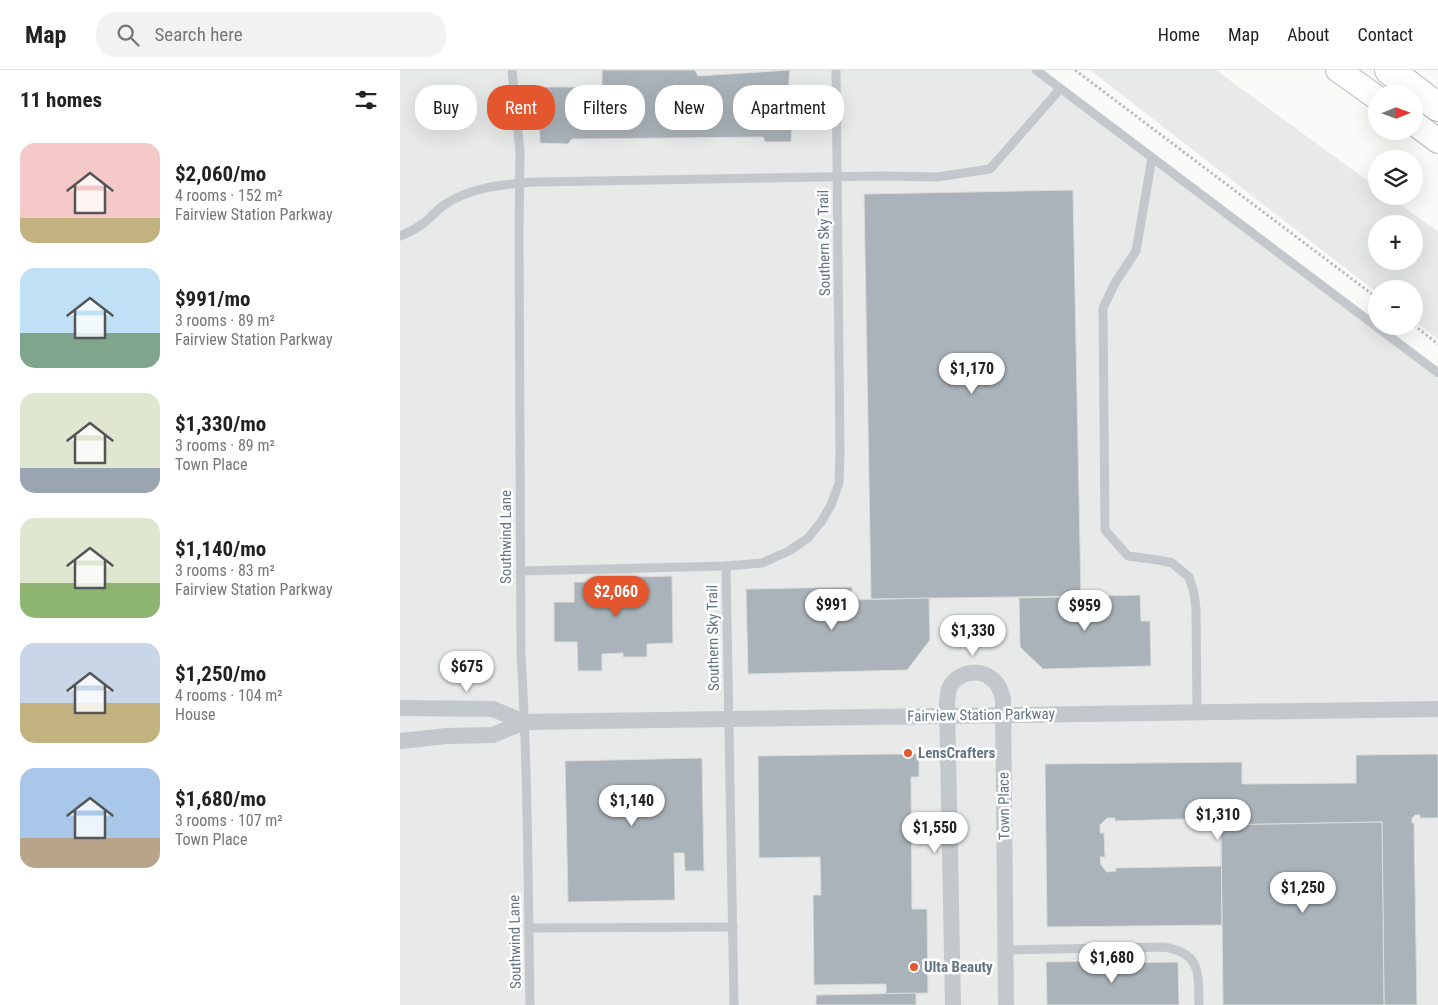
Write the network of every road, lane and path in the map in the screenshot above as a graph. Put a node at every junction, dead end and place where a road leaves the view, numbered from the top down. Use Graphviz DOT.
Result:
graph roads {
  1 [pos="512,70"];
  2 [pos="836,70"];
  3 [pos="1036,70"];
  4 [pos="1075,70"];
  5 [pos="1338,70"];
  6 [pos="1389,70"];
  7 [pos="1060,89"];
  8 [pos="1368,91"];
  9 [pos="1438,107"];
  10 [pos="1423,130"];
  11 [pos="1438,141"];
  12 [pos="1152,158"];
  13 [pos="836,177"];
  14 [pos="520,183"];
  15 [pos="400,236"];
  16 [pos="1368,291"];
  17 [pos="1423,332"];
  18 [pos="1438,344"];
  19 [pos="1438,373"];
  20 [pos="726,566"];
  21 [pos="520,571"];
  22 [pos="400,708"];
  23 [pos="1438,709"];
  24 [pos="1197,712"];
  25 [pos="1003,714"];
  26 [pos="948,715"];
  27 [pos="729,718"];
  28 [pos="524,722"];
  29 [pos="400,741"];
  30 [pos="733,926"];
  31 [pos="529,928"];
  32 [pos="1006,950"];
  33 [pos="530,1005"];
  34 [pos="734,1005"];
  35 [pos="953,1005"];
  36 [pos="1006,1005"];
  37 [pos="1198,1005"];
  1 -- 14 [label="lane, Southwind Lane"];
  2 -- 13 [label="lane, Southern Sky Trail"];
  3 -- 7 [label="lane"];
  4 -- 16 [label="path"];
  5 -- 8 [label="main road"];
  6 -- 9 [label="highway"];
  7 -- 12 [label="lane"];
  7 -- 13 [label="lane"];
  10 -- 11 [label="main road"];
  12 -- 19 [label="lane"];
  12 -- 24 [label="lane"];
  13 -- 14 [label="lane"];
  13 -- 20 [label="lane, Southern Sky Trail"];
  14 -- 15 [label="lane"];
  14 -- 21 [label="lane, Southwind Lane"];
  17 -- 18 [label="path"];
  20 -- 21 [label="lane"];
  20 -- 27 [label="lane, Southern Sky Trail"];
  21 -- 28 [label="lane, Southwind Lane"];
  22 -- 28 [label="street, Fairview Station Parkway"];
  23 -- 24 [label="street, Fairview Station Parkway"];
  24 -- 25 [label="street, Fairview Station Parkway"];
  25 -- 26 [label="street, Fairview Station Parkway"];
  25 -- 26 [label="street, Town Place"];
  25 -- 32 [label="street, Town Place"];
  26 -- 27 [label="street, Fairview Station Parkway"];
  26 -- 35 [label="street, Town Place"];
  27 -- 28 [label="street, Fairview Station Parkway"];
  27 -- 30 [label="lane, Southern Sky Trail"];
  28 -- 29 [label="street, Fairview Station Parkway"];
  28 -- 31 [label="lane, Southwind Lane"];
  30 -- 31 [label="lane"];
  30 -- 34 [label="lane, Southern Sky Trail"];
  31 -- 33 [label="lane, Southwind Lane"];
  32 -- 36 [label="street, Town Place"];
  32 -- 37 [label="lane"];
}
